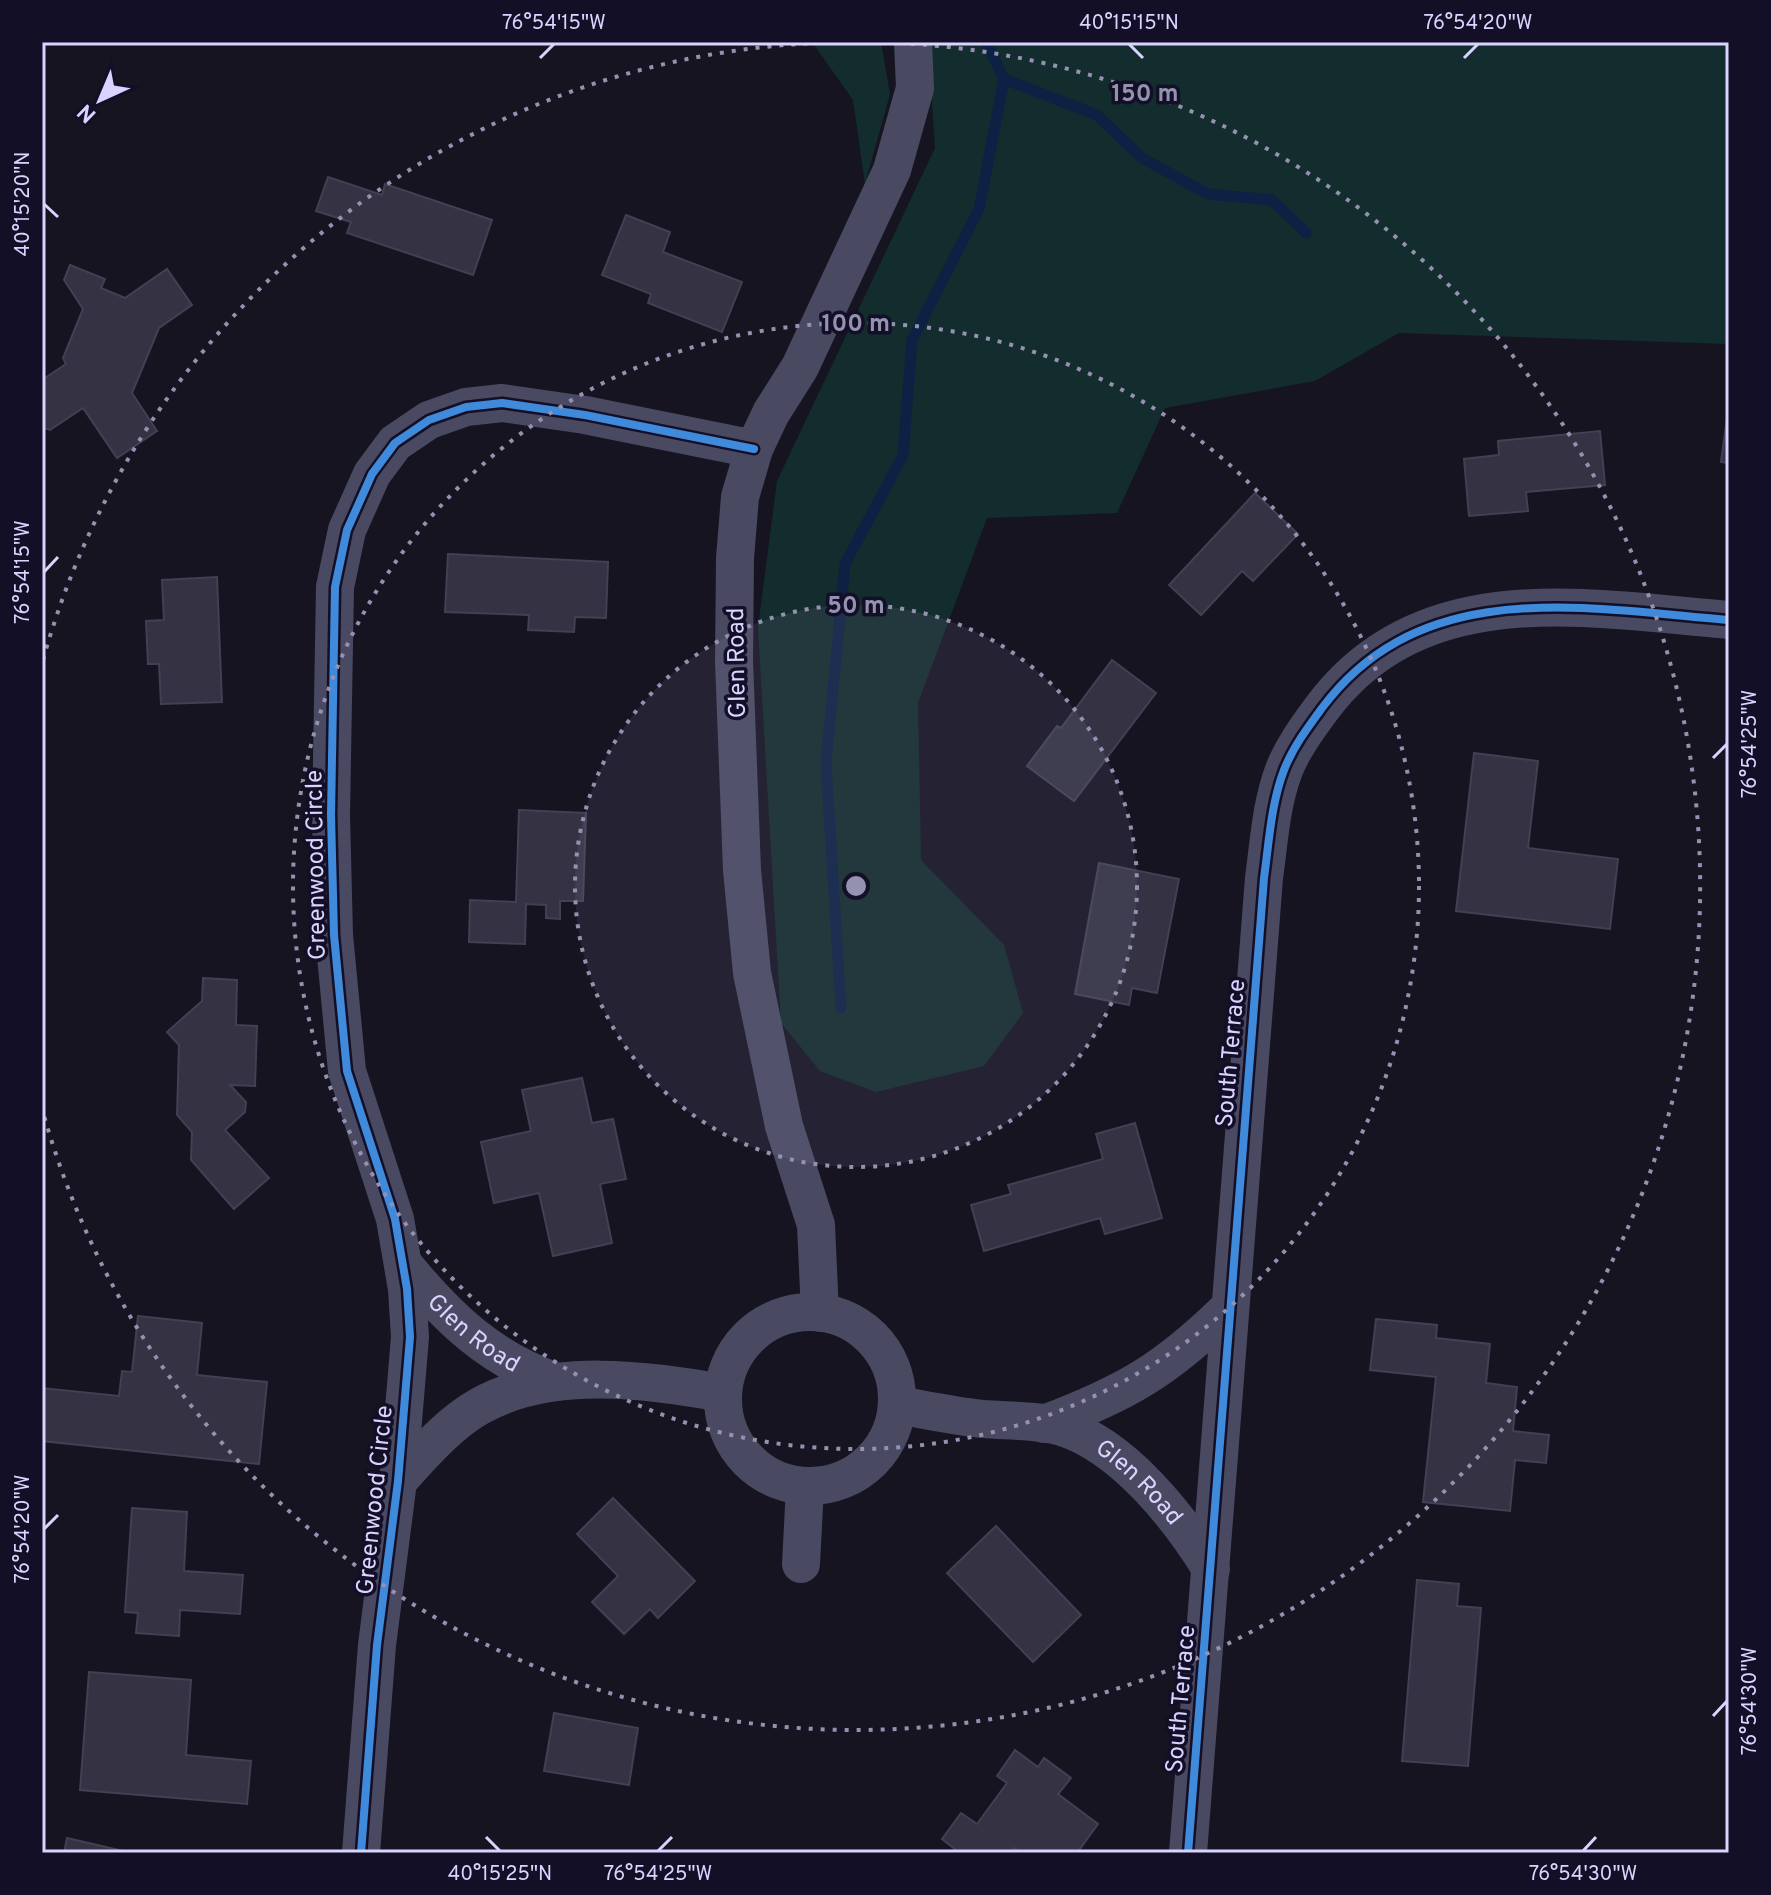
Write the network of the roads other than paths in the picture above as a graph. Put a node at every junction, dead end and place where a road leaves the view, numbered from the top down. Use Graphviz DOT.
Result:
graph roads {
  1 [pos="913,42"];
  2 [pos="754,449"];
  3 [pos="1729,620"];
  4 [pos="404,1265"];
  5 [pos="1229,1308"];
  6 [pos="820,1313"];
  7 [pos="558,1383"];
  8 [pos="723,1393"];
  9 [pos="898,1405"];
  10 [pos="1044,1424"];
  11 [pos="398,1481"];
  12 [pos="805,1487"];
  13 [pos="801,1564"];
  14 [pos="1211,1569"];
  15 [pos="361,1853"];
  16 [pos="1188,1853"];
  1 -- 2 [label="street, Glen Road"];
  2 -- 4 [label="street, Greenwood Circle"];
  2 -- 6 [label="street, Glen Road"];
  3 -- 5 [label="street, South Terrace"];
  4 -- 7 [label="street, Glen Road"];
  4 -- 11 [label="street, Greenwood Circle"];
  5 -- 10 [label="street, Glen Road"];
  5 -- 14 [label="street, South Terrace"];
  6 -- 8 [label="street"];
  6 -- 9 [label="street"];
  7 -- 8 [label="street, Glen Road"];
  7 -- 11 [label="street, Glen Road"];
  8 -- 12 [label="street"];
  9 -- 10 [label="street, Glen Road"];
  9 -- 12 [label="street"];
  10 -- 14 [label="street, Glen Road"];
  11 -- 15 [label="street, Greenwood Circle"];
  12 -- 13 [label="street"];
  14 -- 16 [label="street, South Terrace"];
}
